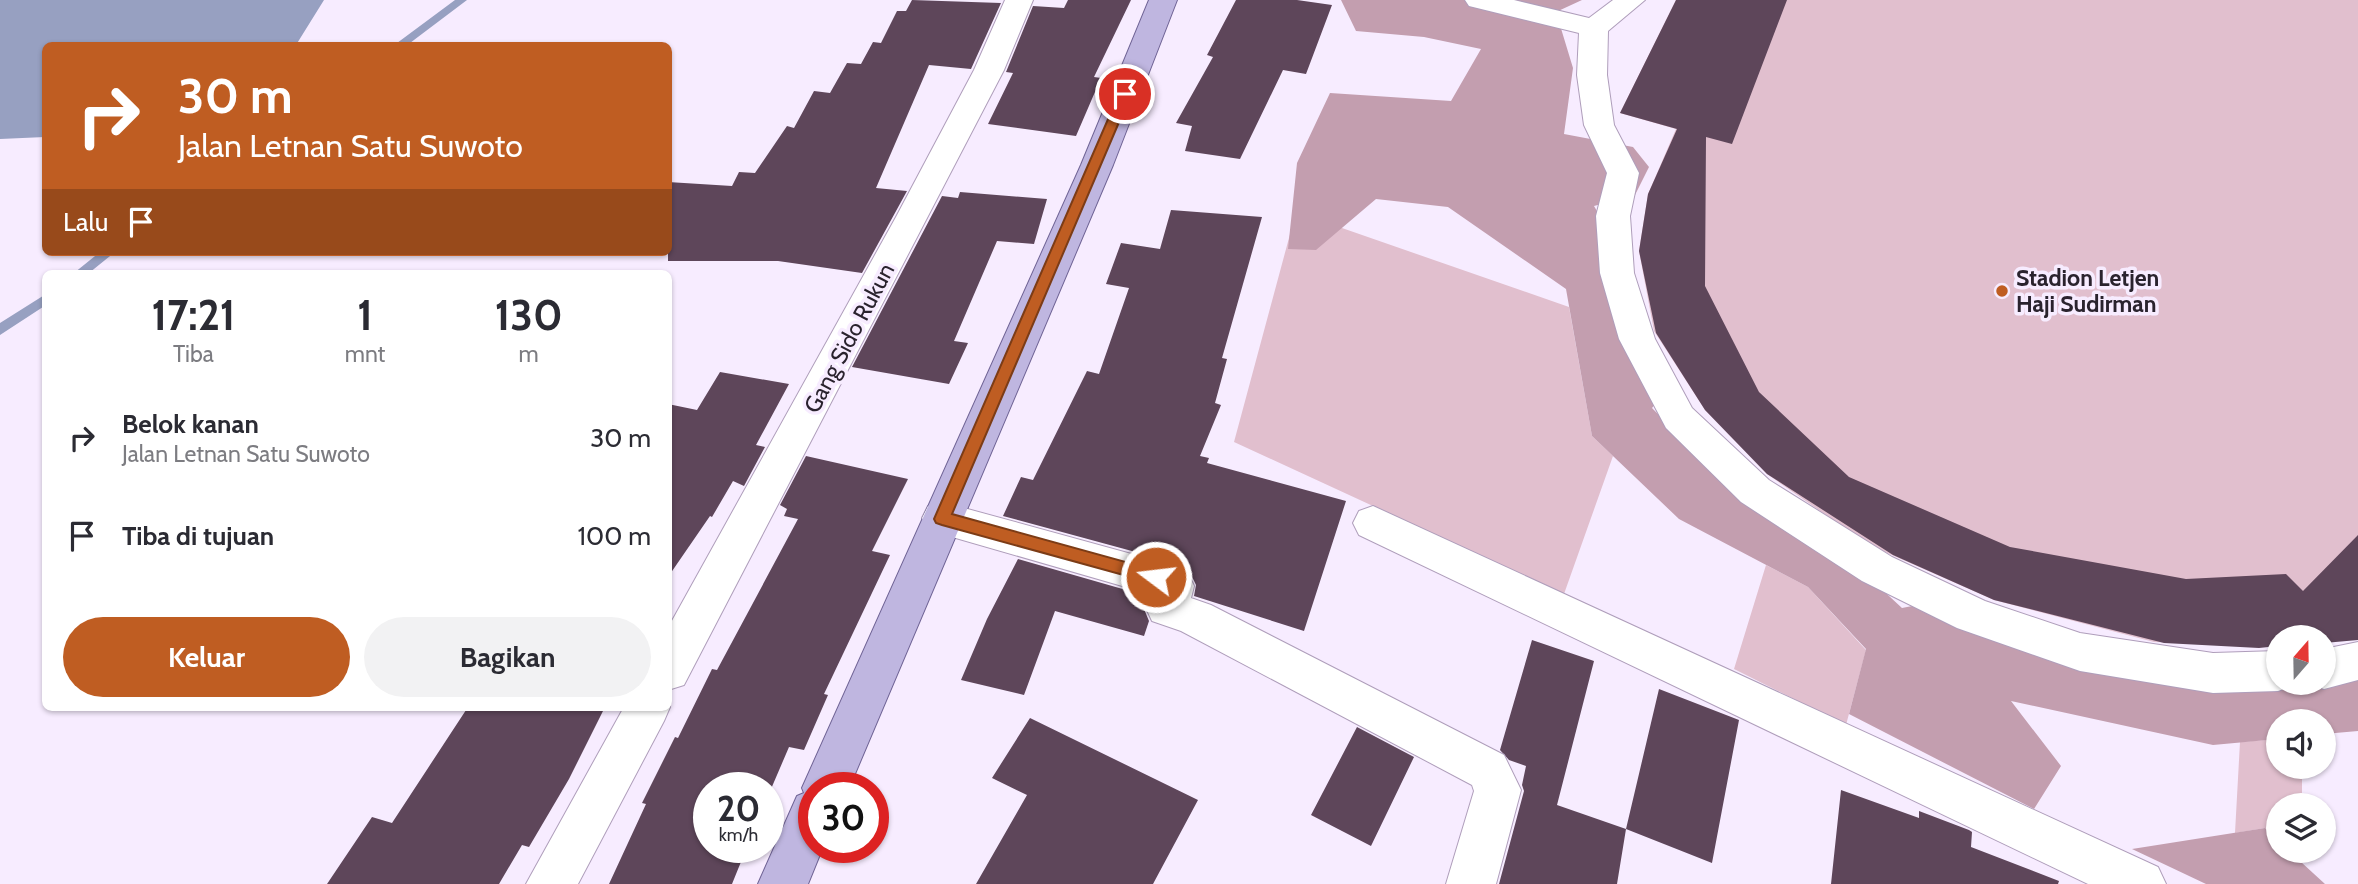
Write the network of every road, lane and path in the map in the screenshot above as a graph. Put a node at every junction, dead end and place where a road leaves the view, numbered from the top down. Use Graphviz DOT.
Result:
graph roads {
  1 [pos="1019,0"];
  2 [pos="1163,0"];
  3 [pos="1479,0"];
  4 [pos="1631,0"];
  5 [pos="1594,28"];
  6 [pos="942,519"];
  7 [pos="1373,523"];
  8 [pos="2358,661"];
  9 [pos="672,664"];
  10 [pos="2336,668"];
  11 [pos="2266,671"];
  12 [pos="646,711"];
  13 [pos="832,772"];
  14 [pos="798,849"];
  15 [pos="551,884"];
  16 [pos="783,884"];
  17 [pos="1471,884"];
  18 [pos="2141,884"];
  1 -- 9 [label="street, Gang Sido Rukun"];
  2 -- 6 [label="main road"];
  3 -- 5 [label="street"];
  4 -- 5 [label="street"];
  5 -- 11 [label="street"];
  6 -- 13 [label="main road"];
  6 -- 17 [label="street"];
  7 -- 18 [label="street"];
  8 -- 10 [label="street"];
  12 -- 15 [label="street"];
  14 -- 16 [label="main road"];
}
